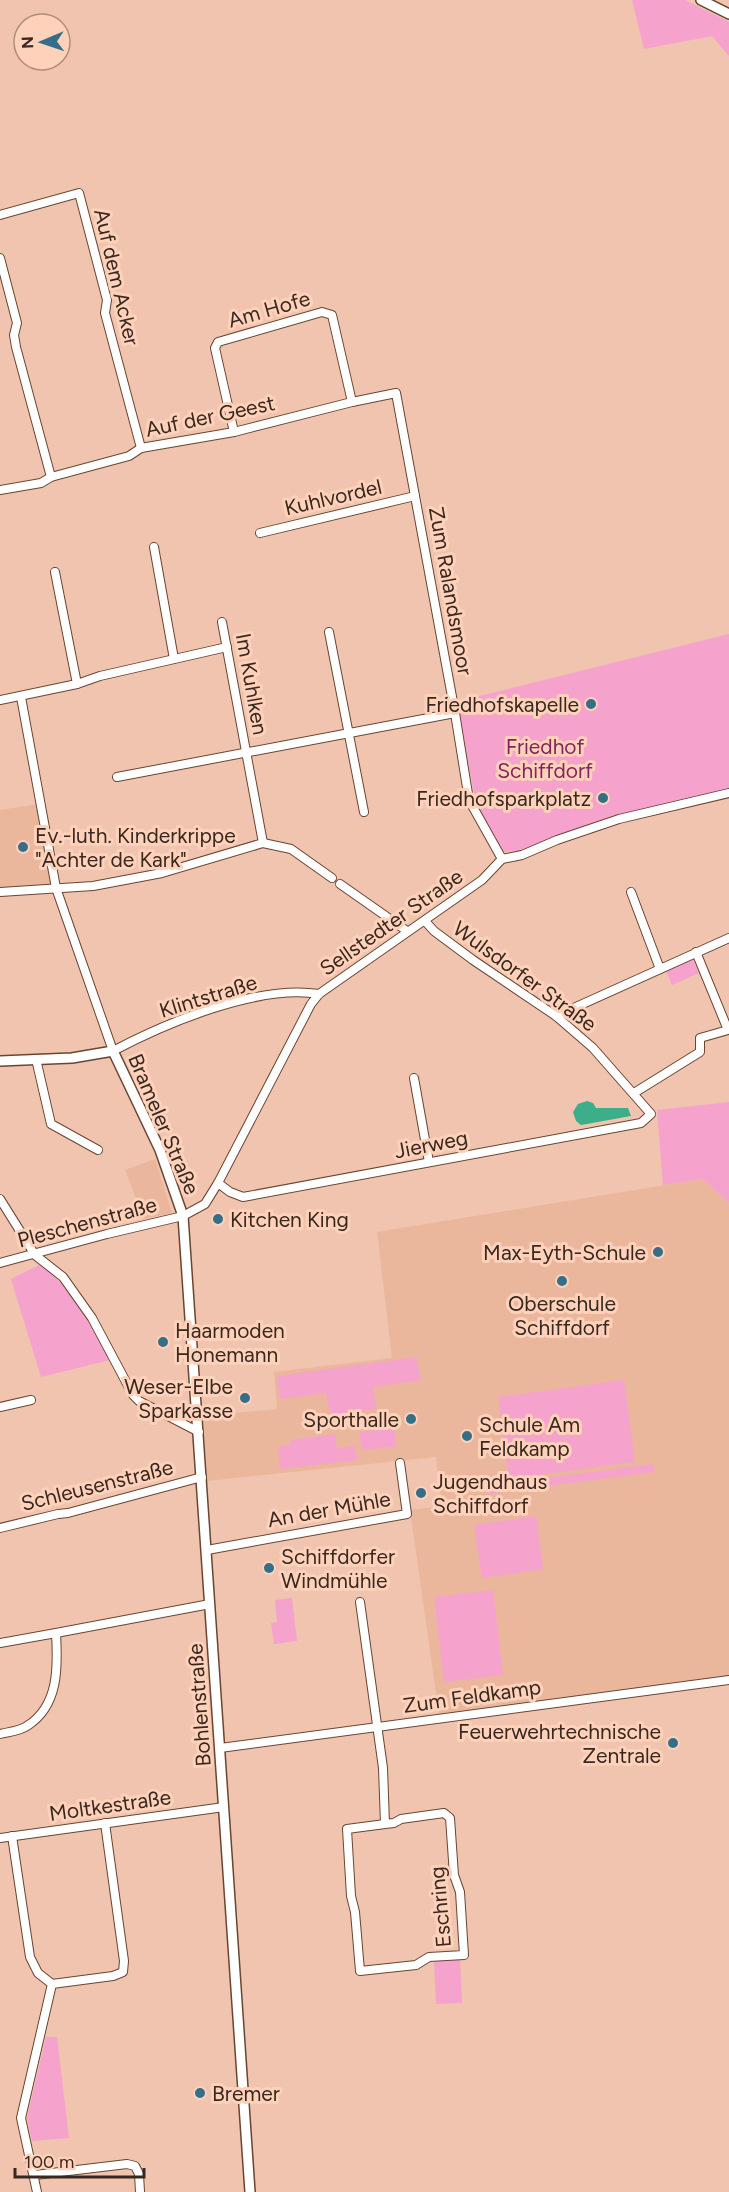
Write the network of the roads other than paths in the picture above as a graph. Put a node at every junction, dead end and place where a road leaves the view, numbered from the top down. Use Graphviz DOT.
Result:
graph roads {
  1 [pos="701,0"];
  2 [pos="729,14"];
  3 [pos="0,215"];
  4 [pos="0,258"];
  5 [pos="396,393"];
  6 [pos="352,402"];
  7 [pos="234,432"];
  8 [pos="141,448"];
  9 [pos="51,477"];
  10 [pos="0,490"];
  11 [pos="415,496"];
  12 [pos="260,533"];
  13 [pos="154,547"];
  14 [pos="55,572"];
  15 [pos="222,622"];
  16 [pos="329,632"];
  17 [pos="227,647"];
  18 [pos="174,659"];
  19 [pos="77,684"];
  20 [pos="21,697"];
  21 [pos="0,700"];
  22 [pos="455,713"];
  23 [pos="348,732"];
  24 [pos="246,752"];
  25 [pos="117,777"];
  26 [pos="729,793"];
  27 [pos="364,812"];
  28 [pos="263,843"];
  29 [pos="502,859"];
  30 [pos="332,878"];
  31 [pos="340,884"];
  32 [pos="56,888"];
  33 [pos="0,892"];
  34 [pos="631,892"];
  35 [pos="425,921"];
  36 [pos="407,931"];
  37 [pos="729,938"];
  38 [pos="696,952"];
  39 [pos="660,969"];
  40 [pos="319,994"];
  41 [pos="556,1016"];
  42 [pos="113,1051"];
  43 [pos="36,1059"];
  44 [pos="0,1061"];
  45 [pos="414,1078"];
  46 [pos="634,1093"];
  47 [pos="651,1114"];
  48 [pos="98,1150"];
  49 [pos="429,1162"];
  50 [pos="218,1183"];
  51 [pos="0,1199"];
  52 [pos="183,1216"];
  53 [pos="35,1255"];
  54 [pos="0,1263"];
  55 [pos="31,1400"];
  56 [pos="0,1407"];
  57 [pos="199,1432"];
  58 [pos="400,1463"];
  59 [pos="202,1478"];
  60 [pos="0,1528"];
  61 [pos="207,1550"];
  62 [pos="360,1602"];
  63 [pos="210,1604"];
  64 [pos="56,1634"];
  65 [pos="0,1643"];
  66 [pos="729,1680"];
  67 [pos="376,1727"];
  68 [pos="0,1734"];
  69 [pos="220,1748"];
  70 [pos="224,1807"];
  71 [pos="105,1823"];
  72 [pos="385,1824"];
  73 [pos="12,1836"];
  74 [pos="0,1838"];
  75 [pos="52,1984"];
  76 [pos="35,2175"];
  77 [pos="38,2192"];
  78 [pos="141,2192"];
  79 [pos="250,2192"];
  1 -- 2 [label="street"];
  3 -- 8 [label="street, Auf dem Acker"];
  4 -- 9 [label="street"];
  5 -- 6 [label="street, Auf der Geest"];
  5 -- 11 [label="street, Zum Ralandsmoor"];
  6 -- 7 [label="street, Auf der Geest"];
  6 -- 7 [label="street, Am Hofe"];
  7 -- 8 [label="street, Auf der Geest"];
  8 -- 9 [label="street, Auf der Geest"];
  9 -- 10 [label="street, Auf der Geest"];
  11 -- 12 [label="street, Kuhlvordel"];
  11 -- 22 [label="street, Zum Ralandsmoor"];
  13 -- 18 [label="street"];
  14 -- 19 [label="street"];
  15 -- 17 [label="street, Im Kuhlken"];
  16 -- 23 [label="street"];
  17 -- 18 [label="street"];
  17 -- 24 [label="street, Im Kuhlken"];
  18 -- 19 [label="street"];
  19 -- 20 [label="street"];
  20 -- 21 [label="street"];
  20 -- 32 [label="street"];
  22 -- 23 [label="street"];
  22 -- 29 [label="street, Zum Ralandsmoor"];
  23 -- 24 [label="street"];
  23 -- 27 [label="street"];
  24 -- 25 [label="street, Im Kuhlken"];
  24 -- 28 [label="street, Im Kuhlken"];
  26 -- 29 [label="street"];
  28 -- 30 [label="street"];
  28 -- 32 [label="street"];
  29 -- 35 [label="street, Sellstedter Straße"];
  31 -- 36 [label="street"];
  32 -- 33 [label="street"];
  32 -- 42 [label="street"];
  34 -- 39 [label="street"];
  35 -- 36 [label="street, Sellstedter Straße"];
  35 -- 41 [label="street, Wulsdorfer Straße"];
  36 -- 40 [label="street, Sellstedter Straße"];
  37 -- 38 [label="street"];
  38 -- 39 [label="street"];
  38 -- 46 [label="street"];
  39 -- 41 [label="street"];
  40 -- 42 [label="street, Klintstraße"];
  40 -- 50 [label="street, Sellstedter Straße"];
  41 -- 46 [label="street, Wulsdorfer Straße"];
  42 -- 43 [label="street, Brameler Straße"];
  42 -- 52 [label="street, Brameler Straße"];
  43 -- 44 [label="street, Brameler Straße"];
  43 -- 48 [label="street"];
  45 -- 49 [label="street"];
  46 -- 47 [label="street, Wulsdorfer Straße"];
  47 -- 49 [label="street, Jierweg"];
  49 -- 50 [label="street, Jierweg"];
  50 -- 52 [label="street, Sellstedter Straße"];
  51 -- 53 [label="street"];
  52 -- 53 [label="street, Pleschenstraße"];
  52 -- 57 [label="street, Bohlenstraße"];
  53 -- 54 [label="street, Pleschenstraße"];
  53 -- 57 [label="street"];
  55 -- 56 [label="street"];
  57 -- 59 [label="street, Bohlenstraße"];
  58 -- 61 [label="street, An der Mühle"];
  59 -- 60 [label="street, Schleusenstraße"];
  59 -- 61 [label="street, Bohlenstraße"];
  61 -- 63 [label="street, Bohlenstraße"];
  62 -- 67 [label="street"];
  63 -- 64 [label="street"];
  63 -- 69 [label="street, Bohlenstraße"];
  64 -- 65 [label="street"];
  64 -- 68 [label="street"];
  66 -- 67 [label="street, Zum Feldkamp"];
  67 -- 69 [label="street, Zum Feldkamp"];
  67 -- 72 [label="street"];
  69 -- 70 [label="street, Bohlenstraße"];
  70 -- 71 [label="street, Moltkestraße"];
  70 -- 79 [label="street, Bohlenstraße"];
  71 -- 73 [label="street, Moltkestraße"];
  71 -- 75 [label="street"];
  72 -- 72 [label="street, Eschring"];
  73 -- 74 [label="street, Moltkestraße"];
  73 -- 75 [label="street"];
  75 -- 76 [label="street"];
  76 -- 77 [label="street"];
  76 -- 78 [label="street"];
}
